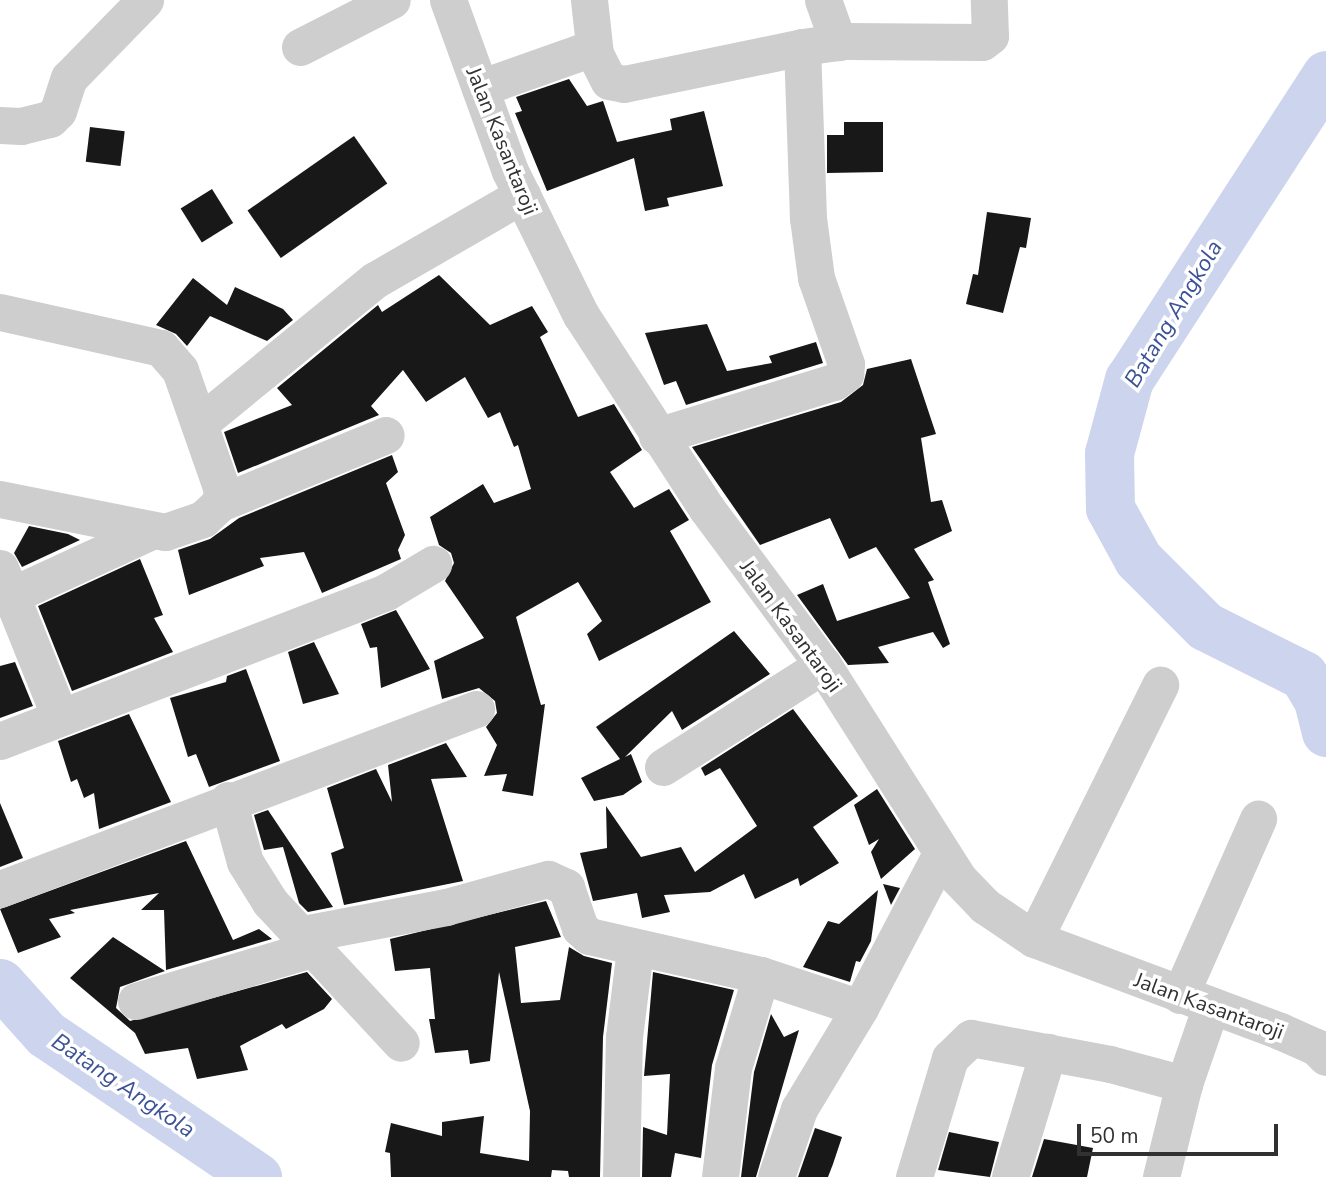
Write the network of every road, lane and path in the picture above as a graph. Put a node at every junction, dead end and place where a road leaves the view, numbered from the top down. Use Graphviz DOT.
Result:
graph roads {
  1 [pos="145,0"];
  2 [pos="392,0"];
  3 [pos="448,0"];
  4 [pos="589,0"];
  5 [pos="824,0"];
  6 [pos="989,0"];
  7 [pos="838,42"];
  8 [pos="300,47"];
  9 [pos="802,47"];
  10 [pos="595,54"];
  11 [pos="480,88"];
  12 [pos="0,125"];
  13 [pos="522,195"];
  14 [pos="0,312"];
  15 [pos="200,423"];
  16 [pos="386,435"];
  17 [pos="657,436"];
  18 [pos="0,499"];
  19 [pos="220,503"];
  20 [pos="149,532"];
  21 [pos="433,564"];
  22 [pos="6,582"];
  23 [pos="822,665"];
  24 [pos="1160,685"];
  25 [pos="476,709"];
  26 [pos="60,717"];
  27 [pos="0,741"];
  28 [pos="663,767"];
  29 [pos="228,800"];
  30 [pos="1258,819"];
  31 [pos="941,854"];
  32 [pos="0,889"];
  33 [pos="1034,939"];
  34 [pos="305,942"];
  35 [pos="635,949"];
  36 [pos="761,975"];
  37 [pos="136,1001"];
  38 [pos="1196,1001"];
  39 [pos="860,1008"];
  40 [pos="401,1043"];
  41 [pos="1048,1052"];
  42 [pos="1326,1057"];
  43 [pos="1184,1084"];
  44 [pos="621,1177"];
  45 [pos="719,1177"];
  46 [pos="776,1177"];
  47 [pos="914,1177"];
  48 [pos="1010,1177"];
  49 [pos="1161,1177"];
  1 -- 12 [label="street"];
  2 -- 8 [label="street"];
  3 -- 11 [label="street, Jalan Kasantaroji"];
  4 -- 10 [label="street"];
  5 -- 7 [label="street"];
  6 -- 7 [label="street"];
  7 -- 9 [label="street"];
  9 -- 10 [label="street"];
  9 -- 17 [label="street"];
  10 -- 11 [label="street"];
  11 -- 13 [label="street, Jalan Kasantaroji"];
  13 -- 15 [label="street"];
  13 -- 17 [label="street, Jalan Kasantaroji"];
  14 -- 15 [label="street"];
  15 -- 19 [label="street"];
  16 -- 19 [label="street"];
  17 -- 23 [label="street, Jalan Kasantaroji"];
  18 -- 20 [label="street"];
  19 -- 20 [label="street"];
  20 -- 22 [label="street"];
  21 -- 26 [label="street"];
  22 -- 26 [label="street"];
  23 -- 28 [label="street"];
  23 -- 31 [label="street, Jalan Kasantaroji"];
  24 -- 33 [label="street"];
  25 -- 29 [label="street"];
  26 -- 27 [label="street"];
  29 -- 32 [label="street"];
  29 -- 34 [label="street"];
  30 -- 38 [label="street"];
  31 -- 33 [label="street, Jalan Kasantaroji"];
  31 -- 39 [label="street"];
  33 -- 38 [label="street, Jalan Kasantaroji"];
  34 -- 35 [label="street"];
  34 -- 37 [label="street"];
  34 -- 40 [label="street"];
  35 -- 36 [label="street"];
  35 -- 44 [label="street"];
  36 -- 39 [label="street"];
  36 -- 45 [label="street"];
  38 -- 42 [label="street, Jalan Kasantaroji"];
  38 -- 43 [label="street"];
  39 -- 46 [label="street"];
  41 -- 43 [label="street"];
  41 -- 47 [label="street"];
  41 -- 48 [label="street"];
  43 -- 49 [label="street"];
}
